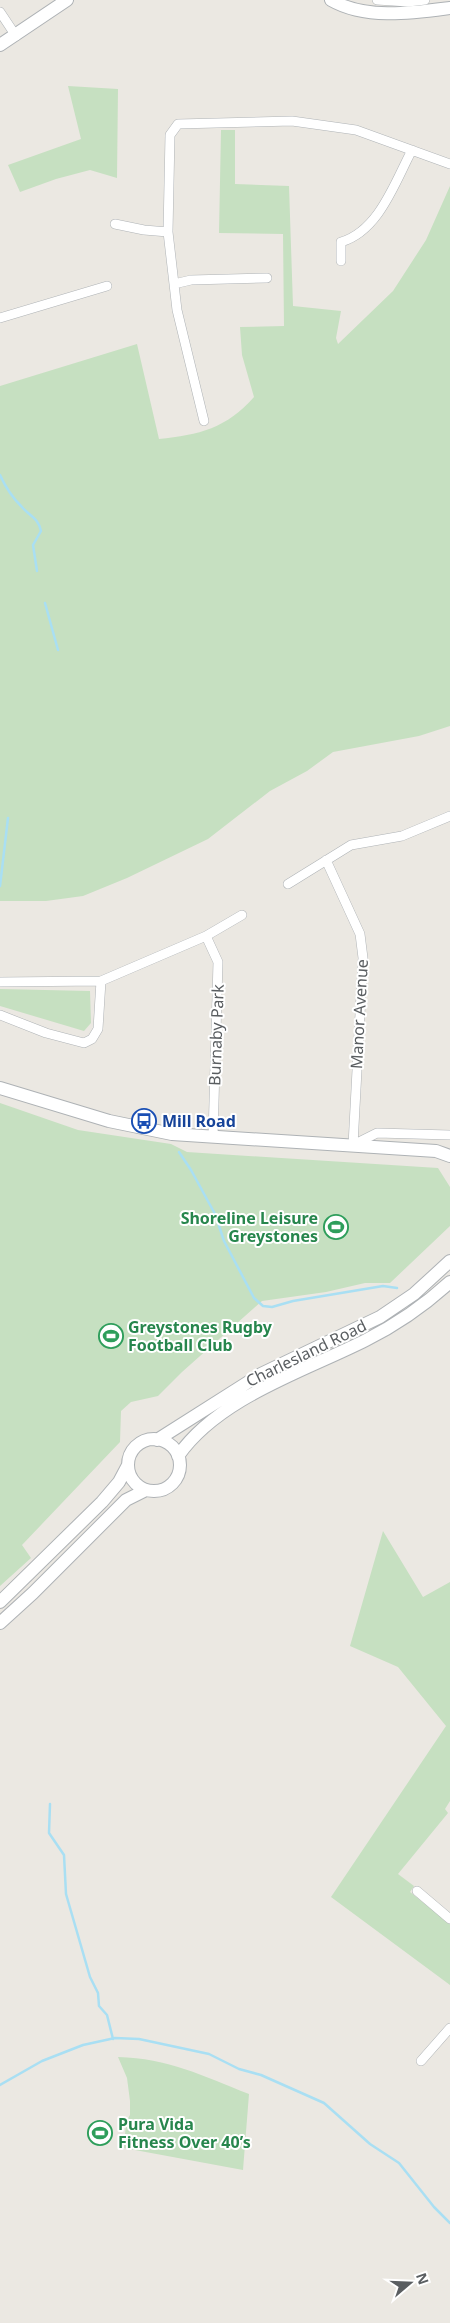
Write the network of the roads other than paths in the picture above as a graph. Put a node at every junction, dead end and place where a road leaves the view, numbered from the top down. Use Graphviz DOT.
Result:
graph roads {
  1 [pos="67,0"];
  2 [pos="331,0"];
  3 [pos="377,0"];
  4 [pos="425,0"];
  5 [pos="450,8"];
  6 [pos="0,12"];
  7 [pos="16,36"];
  8 [pos="0,45"];
  9 [pos="412,150"];
  10 [pos="450,164"];
  11 [pos="115,224"];
  12 [pos="168,232"];
  13 [pos="341,261"];
  14 [pos="267,278"];
  15 [pos="174,284"];
  16 [pos="107,286"];
  17 [pos="0,318"];
  18 [pos="204,421"];
  19 [pos="450,816"];
  20 [pos="326,860"];
  21 [pos="288,884"];
  22 [pos="242,915"];
  23 [pos="206,936"];
  24 [pos="101,981"];
  25 [pos="0,982"];
  26 [pos="0,1015"];
  27 [pos="0,1088"];
  28 [pos="450,1135"];
  29 [pos="213,1137"];
  30 [pos="353,1145"];
  31 [pos="450,1156"];
  32 [pos="450,1261"];
  33 [pos="450,1282"];
  34 [pos="157,1440"];
  35 [pos="178,1456"];
  36 [pos="128,1465"];
  37 [pos="146,1490"];
  38 [pos="0,1602"];
  39 [pos="0,1623"];
  40 [pos="417,1891"];
  41 [pos="450,1919"];
  42 [pos="450,2028"];
  43 [pos="421,2061"];
  1 -- 7 [label="main road"];
  2 -- 5 [label="main road"];
  3 -- 4 [label="street"];
  6 -- 7 [label="street"];
  7 -- 8 [label="main road"];
  9 -- 10 [label="street"];
  9 -- 12 [label="street"];
  9 -- 13 [label="street"];
  11 -- 12 [label="street"];
  12 -- 15 [label="street"];
  14 -- 15 [label="street"];
  15 -- 18 [label="street"];
  16 -- 17 [label="street"];
  19 -- 20 [label="street"];
  20 -- 21 [label="street"];
  20 -- 30 [label="street, Manor Avenue"];
  22 -- 23 [label="street"];
  23 -- 24 [label="street"];
  23 -- 29 [label="street, Burnaby Park"];
  24 -- 25 [label="street"];
  24 -- 26 [label="street"];
  27 -- 29 [label="main road"];
  28 -- 30 [label="street"];
  29 -- 30 [label="main road"];
  30 -- 31 [label="main road"];
  32 -- 34 [label="main road, Charlesland Road"];
  33 -- 35 [label="main road, Charlesland Road"];
  34 -- 35 [label="main road"];
  34 -- 36 [label="main road"];
  35 -- 37 [label="main road"];
  36 -- 37 [label="main road"];
  36 -- 38 [label="main road"];
  37 -- 39 [label="main road"];
  40 -- 41 [label="street"];
  42 -- 43 [label="street"];
}
